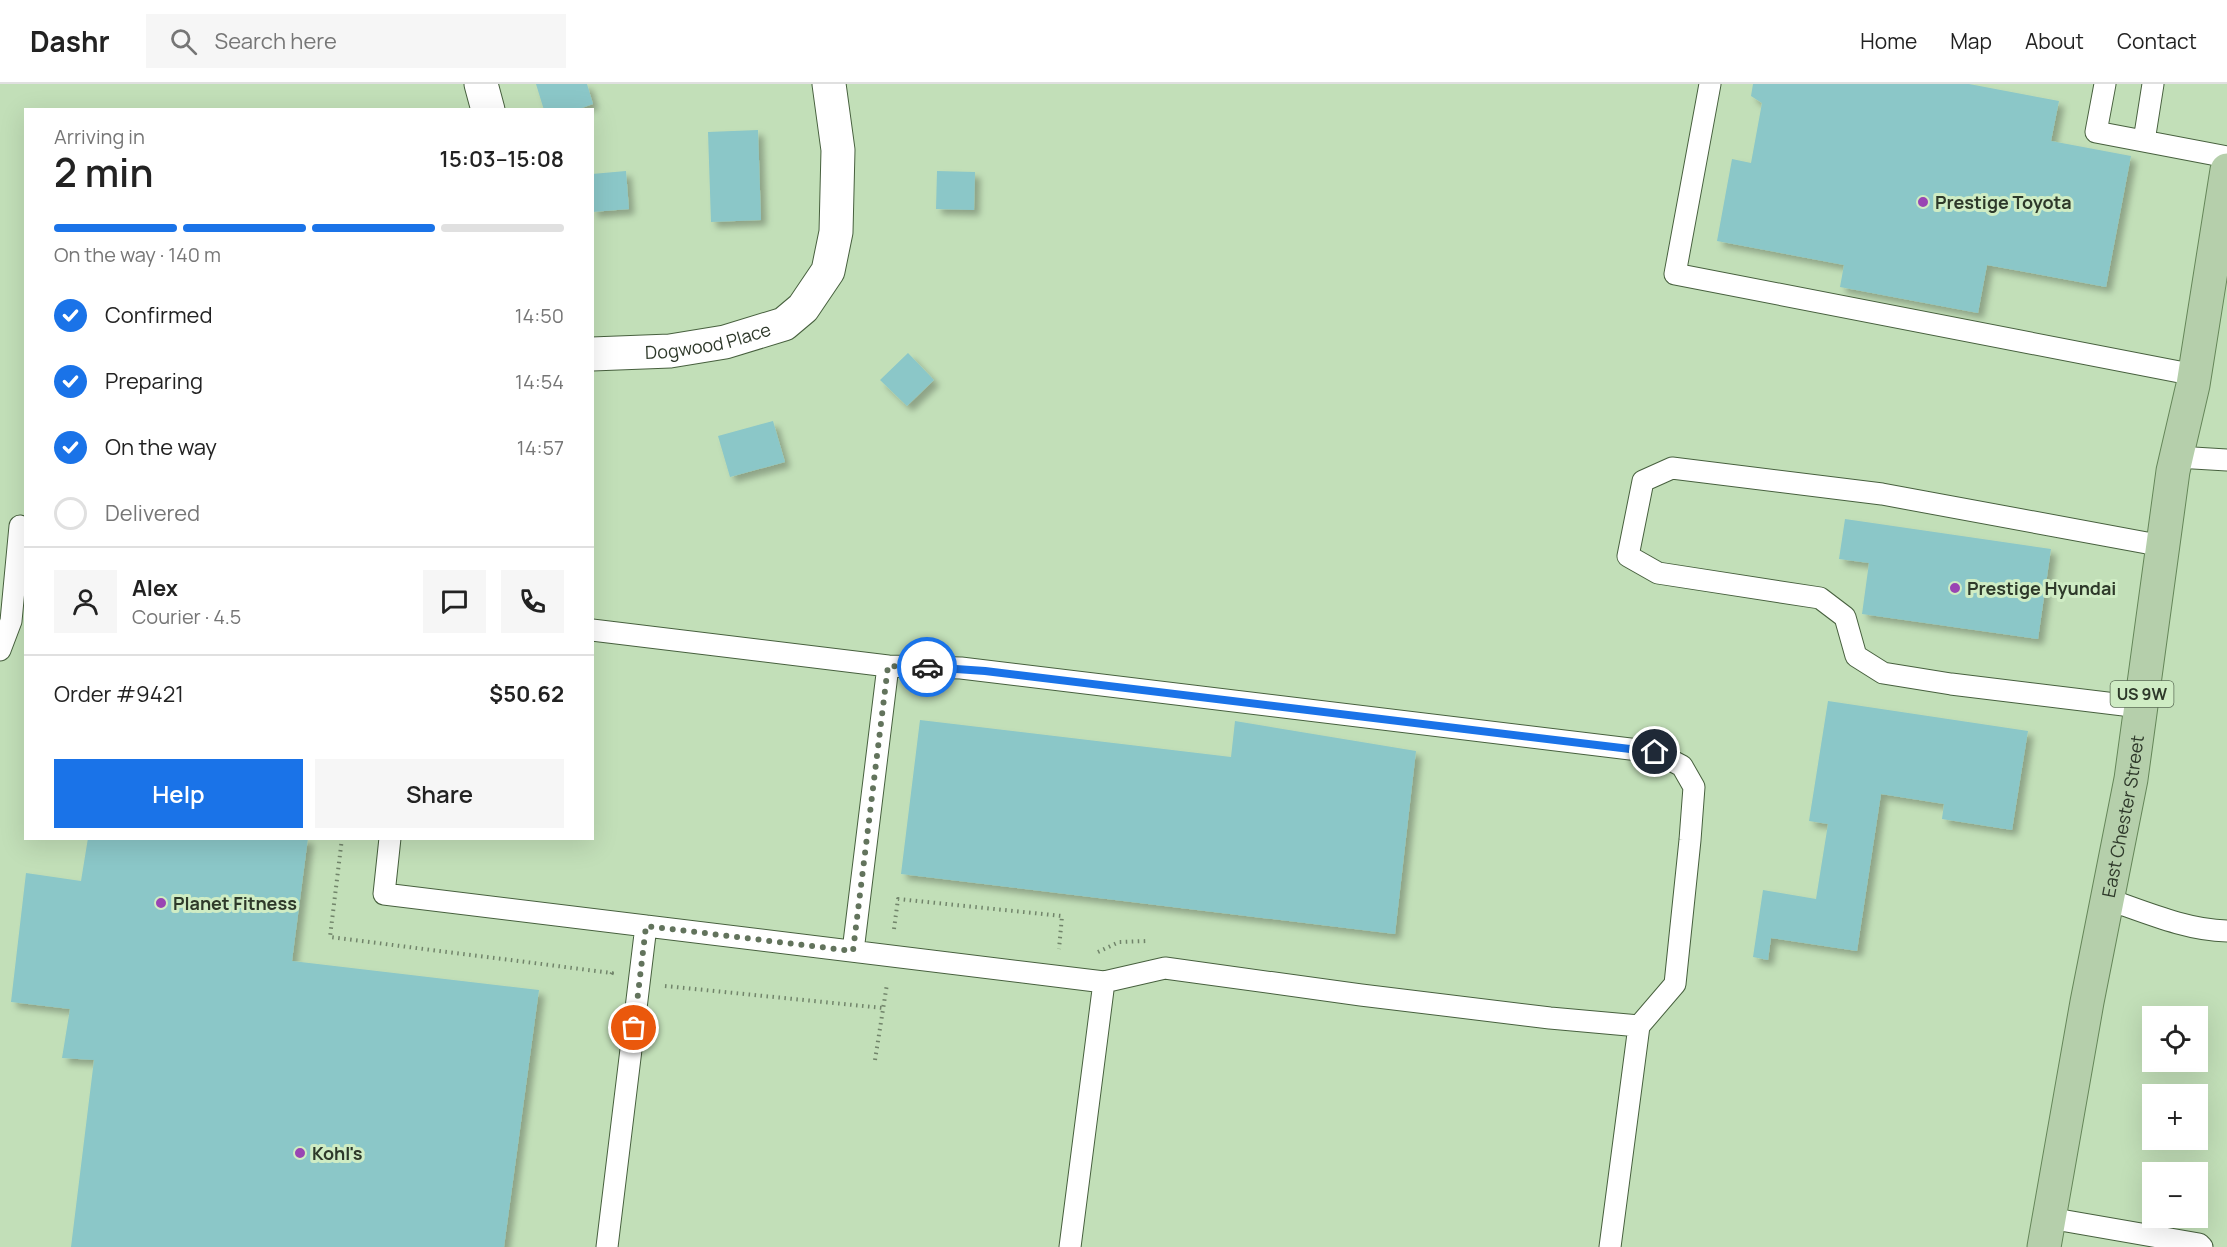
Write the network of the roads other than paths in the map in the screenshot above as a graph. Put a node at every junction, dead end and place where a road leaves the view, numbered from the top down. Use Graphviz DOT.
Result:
graph roads {
  1 [pos="481,84"];
  2 [pos="830,84"];
  3 [pos="1710,84"];
  4 [pos="2105,84"];
  5 [pos="2153,84"];
  6 [pos="487,108"];
  7 [pos="2144,141"];
  8 [pos="2227,157"];
  9 [pos="2227,170"];
  10 [pos="2224,208"];
  11 [pos="594,354"];
  12 [pos="2194,375"];
  13 [pos="2177,457"];
  14 [pos="2227,460"];
  15 [pos="20,526"];
  16 [pos="2163,546"];
  17 [pos="594,630"];
  18 [pos="0,650"];
  19 [pos="888,666"];
  20 [pos="2140,707"];
  21 [pos="390,840"];
  22 [pos="2107,899"];
  23 [pos="646,926"];
  24 [pos="2227,931"];
  25 [pos="853,951"];
  26 [pos="1104,982"];
  27 [pos="1639,1026"];
  28 [pos="2046,1233"];
  29 [pos="607,1247"];
  30 [pos="1070,1247"];
  31 [pos="1610,1247"];
  32 [pos="2202,1247"];
  1 -- 6 [label="street"];
  2 -- 11 [label="street, Dogwood Place"];
  3 -- 12 [label="lane"];
  4 -- 7 [label="lane"];
  5 -- 7 [label="lane"];
  7 -- 8 [label="lane"];
  9 -- 10 [label="main road, East Chester Street / US 9W"];
  10 -- 12 [label="main road, East Chester Street / US 9W"];
  12 -- 13 [label="main road, East Chester Street / US 9W"];
  13 -- 14 [label="lane"];
  13 -- 16 [label="main road, East Chester Street / US 9W"];
  15 -- 18 [label="lane"];
  16 -- 20 [label="main road, East Chester Street / US 9W"];
  16 -- 20 [label="lane"];
  17 -- 19 [label="lane"];
  19 -- 25 [label="lane"];
  19 -- 27 [label="lane"];
  20 -- 22 [label="main road, East Chester Street / US 9W"];
  21 -- 23 [label="lane"];
  22 -- 24 [label="lane"];
  22 -- 28 [label="main road, East Chester Street / US 9W"];
  23 -- 25 [label="lane"];
  23 -- 29 [label="lane"];
  25 -- 26 [label="lane"];
  26 -- 27 [label="lane"];
  26 -- 30 [label="lane"];
  27 -- 31 [label="lane"];
  28 -- 32 [label="lane"];
}
